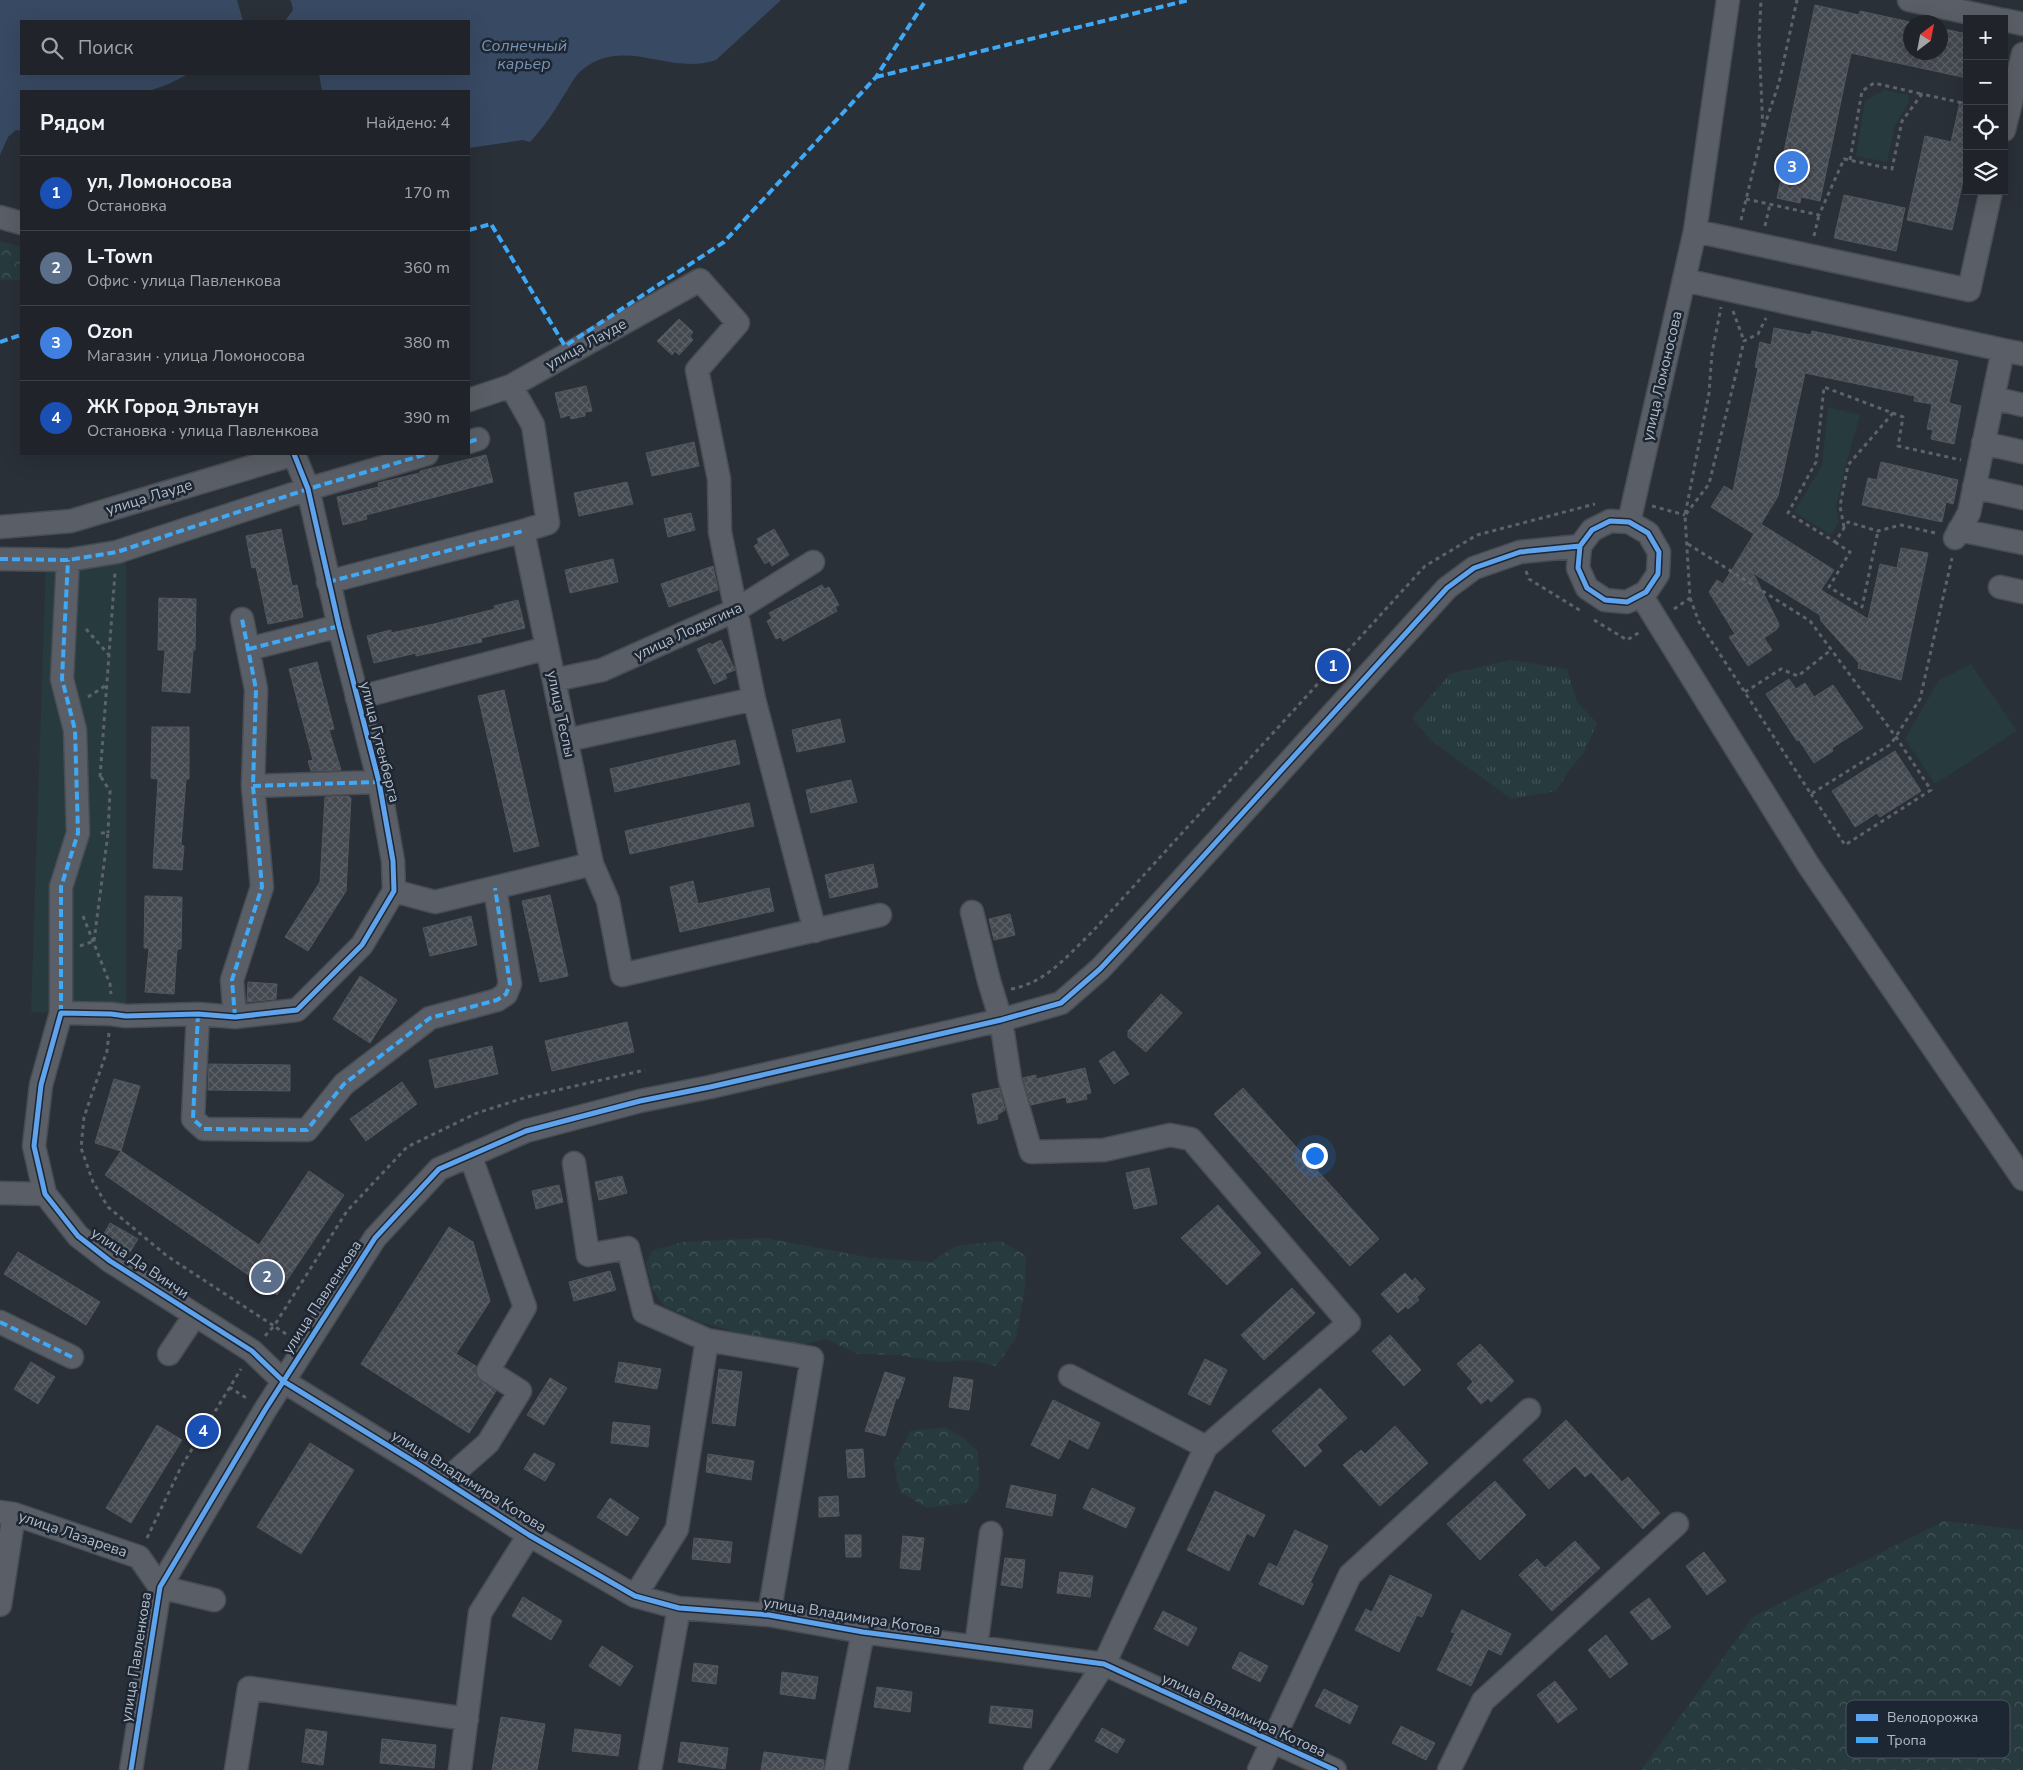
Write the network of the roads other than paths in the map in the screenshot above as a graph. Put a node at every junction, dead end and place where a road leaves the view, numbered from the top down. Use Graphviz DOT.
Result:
graph roads {
  1 [pos="1728,0"];
  2 [pos="1908,0"];
  3 [pos="1979,15"];
  4 [pos="2008,21"];
  5 [pos="2023,24"];
  6 [pos="2023,54"];
  7 [pos="2008,114"];
  8 [pos="1990,195"];
  9 [pos="0,217"];
  10 [pos="20,223"];
  11 [pos="1695,231"];
  12 [pos="1684,280"];
  13 [pos="2013,352"];
  14 [pos="510,386"];
  15 [pos="1993,398"];
  16 [pos="470,400"];
  17 [pos="2023,405"];
  18 [pos="2023,452"];
  19 [pos="1981,454"];
  20 [pos="292,455"];
  21 [pos="295,455"];
  22 [pos="424,455"];
  23 [pos="1974,487"];
  24 [pos="308,489"];
  25 [pos="2023,498"];
  26 [pos="71,521"];
  27 [pos="1629,522"];
  28 [pos="0,527"];
  29 [pos="523,531"];
  30 [pos="2023,543"];
  31 [pos="1580,546"];
  32 [pos="0,559"];
  33 [pos="72,559"];
  34 [pos="814,562"];
  35 [pos="328,582"];
  36 [pos="2000,587"];
  37 [pos="2023,592"];
  38 [pos="1641,595"];
  39 [pos="736,610"];
  40 [pos="242,618"];
  41 [pos="339,626"];
  42 [pos="548,648"];
  43 [pos="248,649"];
  44 [pos="554,680"];
  45 [pos="357,698"];
  46 [pos="754,699"];
  47 [pos="567,740"];
  48 [pos="379,782"];
  49 [pos="253,786"];
  50 [pos="592,864"];
  51 [pos="495,888"];
  52 [pos="394,892"];
  53 [pos="972,912"];
  54 [pos="880,915"];
  55 [pos="815,930"];
  56 [pos="62,1013"];
  57 [pos="198,1014"];
  58 [pos="236,1018"];
  59 [pos="1001,1020"];
  60 [pos="470,1156"];
  61 [pos="574,1163"];
  62 [pos="2023,1180"];
  63 [pos="0,1193"];
  64 [pos="45,1194"];
  65 [pos="194,1315"];
  66 [pos="0,1322"];
  67 [pos="707,1340"];
  68 [pos="169,1354"];
  69 [pos="72,1357"];
  70 [pos="1070,1376"];
  71 [pos="283,1381"];
  72 [pos="1529,1410"];
  73 [pos="1206,1447"];
  74 [pos="445,1481"];
  75 [pos="7,1513"];
  76 [pos="1677,1524"];
  77 [pos="529,1534"];
  78 [pos="991,1534"];
  79 [pos="160,1587"];
  80 [pos="635,1596"];
  81 [pos="214,1600"];
  82 [pos="0,1605"];
  83 [pos="678,1608"];
  84 [pos="768,1615"];
  85 [pos="863,1632"];
  86 [pos="976,1647"];
  87 [pos="1104,1664"];
  88 [pos="466,1719"];
  89 [pos="1273,1742"];
  90 [pos="131,1770"];
  91 [pos="236,1770"];
  92 [pos="460,1770"];
  93 [pos="650,1770"];
  94 [pos="836,1770"];
  95 [pos="1035,1770"];
  96 [pos="1258,1770"];
  97 [pos="1335,1770"];
  98 [pos="1449,1770"];
  1 -- 11 [label="street, улица Ломоносова"];
  2 -- 3 [label="street"];
  4 -- 5 [label="street"];
  6 -- 7 [label="street"];
  8 -- 11 [label="street"];
  9 -- 10 [label="street"];
  11 -- 12 [label="street, улица Ломоносова"];
  12 -- 13 [label="street"];
  12 -- 27 [label="street, улица Ломоносова"];
  13 -- 15 [label="street"];
  14 -- 16 [label="street, улица Лауде"];
  14 -- 29 [label="street"];
  14 -- 39 [label="street, улица Лауде"];
  15 -- 17 [label="street"];
  15 -- 19 [label="street"];
  18 -- 19 [label="street"];
  19 -- 23 [label="street"];
  20 -- 26 [label="street, улица Лауде"];
  21 -- 24 [label="street, улица Гутенберга"];
  22 -- 24 [label="street"];
  23 -- 25 [label="street"];
  23 -- 30 [label="street"];
  24 -- 33 [label="street"];
  24 -- 35 [label="street, улица Гутенберга"];
  26 -- 28 [label="street, улица Лауде"];
  26 -- 33 [label="street, улица Да Винчи"];
  27 -- 31 [label="street"];
  27 -- 38 [label="street"];
  29 -- 35 [label="street"];
  29 -- 42 [label="street, улица Теслы"];
  31 -- 38 [label="street"];
  31 -- 59 [label="street, улица Павленкова"];
  32 -- 33 [label="street"];
  33 -- 56 [label="street, улица Да Винчи"];
  34 -- 39 [label="street, улица Лодыгина"];
  35 -- 41 [label="street, улица Гутенберга"];
  36 -- 37 [label="street"];
  38 -- 62 [label="street"];
  39 -- 44 [label="street, улица Лодыгина"];
  39 -- 46 [label="street"];
  40 -- 43 [label="street"];
  41 -- 43 [label="street"];
  41 -- 45 [label="street, улица Гутенберга"];
  42 -- 44 [label="street, улица Теслы"];
  42 -- 45 [label="street"];
  43 -- 49 [label="street"];
  44 -- 47 [label="street, улица Теслы"];
  45 -- 48 [label="street, улица Гутенберга"];
  46 -- 47 [label="street"];
  46 -- 55 [label="street"];
  47 -- 50 [label="street, улица Теслы"];
  48 -- 49 [label="street"];
  48 -- 52 [label="street, улица Гутенберга"];
  49 -- 58 [label="street"];
  50 -- 51 [label="street"];
  50 -- 55 [label="street, улица Теслы"];
  51 -- 52 [label="street"];
  51 -- 57 [label="street"];
  52 -- 58 [label="street"];
  53 -- 59 [label="street"];
  54 -- 55 [label="street"];
  56 -- 57 [label="street"];
  56 -- 64 [label="street, улица Да Винчи"];
  57 -- 58 [label="street"];
  59 -- 60 [label="street, улица Павленкова"];
  59 -- 73 [label="street"];
  60 -- 71 [label="street, улица Павленкова"];
  60 -- 74 [label="street"];
  61 -- 67 [label="street"];
  63 -- 64 [label="street"];
  64 -- 65 [label="street, улица Да Винчи"];
  65 -- 68 [label="street"];
  65 -- 71 [label="street, улица Да Винчи"];
  66 -- 69 [label="street"];
  67 -- 80 [label="street"];
  67 -- 84 [label="street"];
  70 -- 73 [label="street"];
  71 -- 74 [label="street, улица Владимира Котова"];
  71 -- 79 [label="street, улица Павленкова"];
  72 -- 89 [label="street"];
  73 -- 87 [label="street"];
  74 -- 77 [label="street, улица Владимира Котова"];
  75 -- 79 [label="street, улица Лазарева"];
  75 -- 82 [label="street"];
  76 -- 98 [label="street"];
  77 -- 80 [label="street, улица Владимира Котова"];
  77 -- 88 [label="street"];
  78 -- 86 [label="street"];
  79 -- 81 [label="street"];
  79 -- 90 [label="street, улица Павленкова"];
  80 -- 83 [label="street, улица Владимира Котова"];
  83 -- 84 [label="street, улица Владимира Котова"];
  83 -- 93 [label="street"];
  84 -- 85 [label="street, улица Владимира Котова"];
  85 -- 86 [label="street, улица Владимира Котова"];
  85 -- 94 [label="street"];
  86 -- 87 [label="street, улица Владимира Котова"];
  87 -- 89 [label="street, улица Владимира Котова"];
  87 -- 95 [label="street"];
  88 -- 91 [label="street"];
  88 -- 92 [label="street"];
  89 -- 96 [label="street"];
  89 -- 97 [label="street, улица Владимира Котова"];
}
